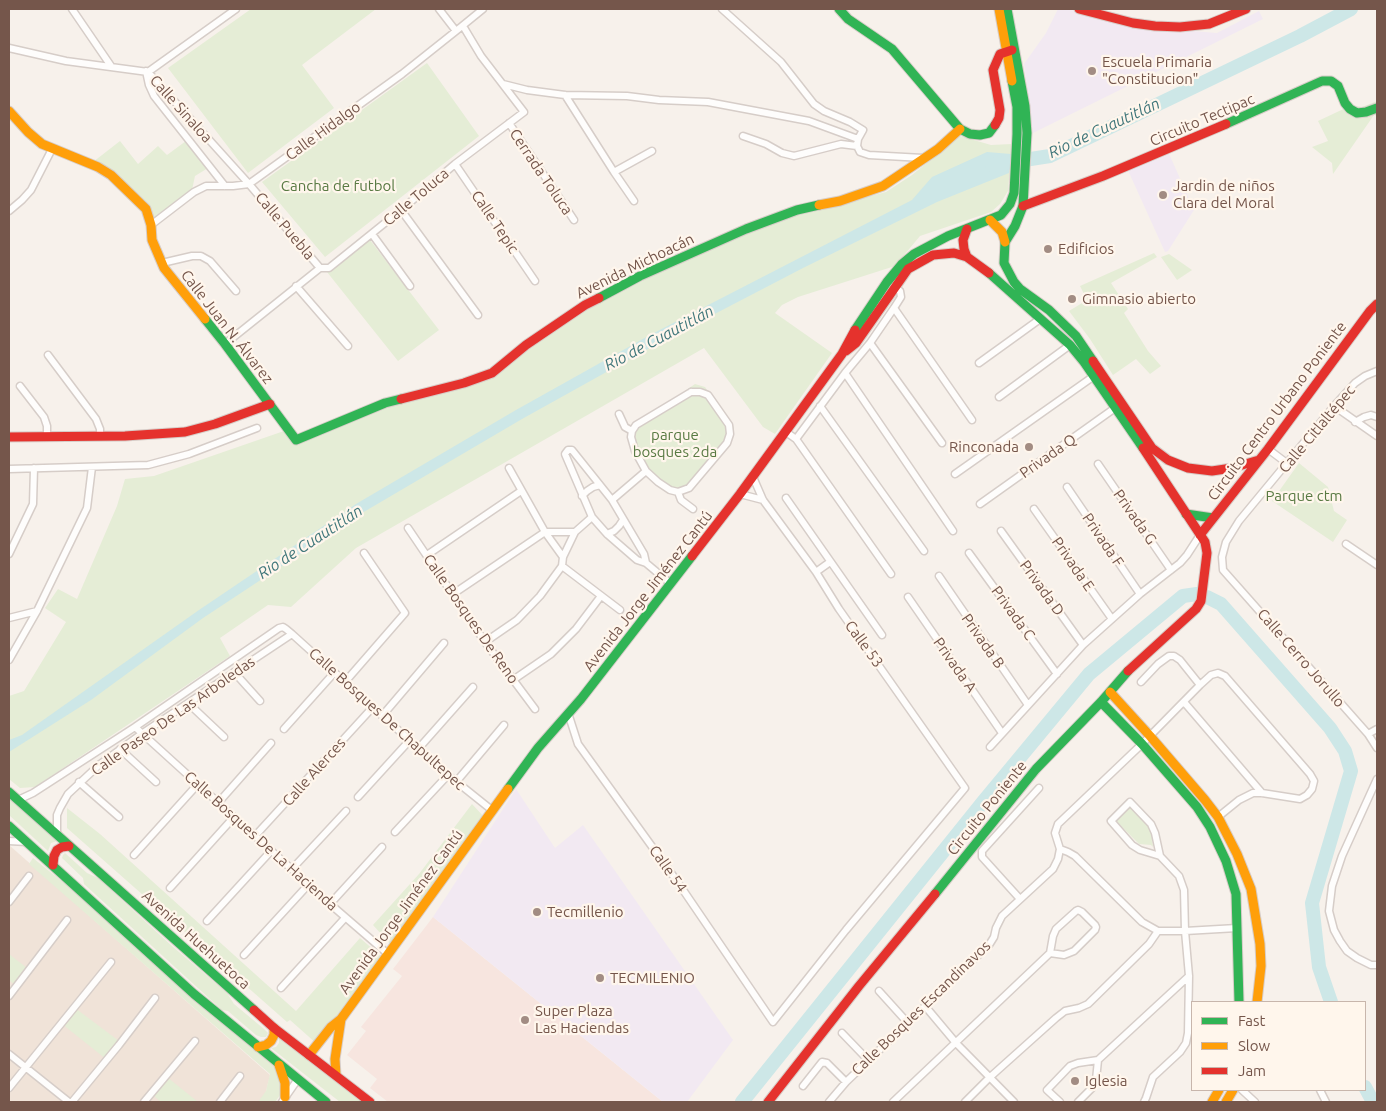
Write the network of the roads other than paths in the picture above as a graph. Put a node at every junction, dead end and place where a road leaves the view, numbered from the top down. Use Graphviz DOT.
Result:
graph roads {
  1 [pos="72,9"];
  2 [pos="236,9"];
  3 [pos="439,9"];
  4 [pos="483,9"];
  5 [pos="722,9"];
  6 [pos="839,9"];
  7 [pos="999,9"];
  8 [pos="1007,9"];
  9 [pos="1079,9"];
  10 [pos="1246,9"];
  11 [pos="462,26"];
  12 [pos="456,32"];
  13 [pos="9,48"];
  14 [pos="1011,50"];
  15 [pos="111,66"];
  16 [pos="147,71"];
  17 [pos="503,84"];
  18 [pos="565,95"];
  19 [pos="1377,108"];
  20 [pos="9,111"];
  21 [pos="509,123"];
  22 [pos="960,129"];
  23 [pos="1022,133"];
  24 [pos="742,136"];
  25 [pos="857,143"];
  26 [pos="52,149"];
  27 [pos="652,151"];
  28 [pos="924,158"];
  29 [pos="455,164"];
  30 [pos="614,172"];
  31 [pos="1020,173"];
  32 [pos="249,184"];
  33 [pos="225,186"];
  34 [pos="634,201"];
  35 [pos="1023,206"];
  36 [pos="401,210"];
  37 [pos="9,211"];
  38 [pos="574,220"];
  39 [pos="990,220"];
  40 [pos="151,225"];
  41 [pos="967,229"];
  42 [pos="372,234"];
  43 [pos="1005,242"];
  44 [pos="967,257"];
  45 [pos="162,263"];
  46 [pos="1004,263"];
  47 [pos="320,268"];
  48 [pos="988,272"];
  49 [pos="535,280"];
  50 [pos="296,286"];
  51 [pos="410,286"];
  52 [pos="894,288"];
  53 [pos="236,291"];
  54 [pos="1377,304"];
  55 [pos="894,308"];
  56 [pos="478,315"];
  57 [pos="1040,319"];
  58 [pos="870,342"];
  59 [pos="225,344"];
  60 [pos="1070,345"];
  61 [pos="348,346"];
  62 [pos="843,352"];
  63 [pos="48,355"];
  64 [pos="979,363"];
  65 [pos="1376,371"];
  66 [pos="845,373"];
  67 [pos="1094,376"];
  68 [pos="20,386"];
  69 [pos="999,397"];
  70 [pos="270,404"];
  71 [pos="820,406"];
  72 [pos="1334,406"];
  73 [pos="1115,408"];
  74 [pos="619,414"];
  75 [pos="1377,417"];
  76 [pos="972,420"];
  77 [pos="1355,422"];
  78 [pos="257,428"];
  79 [pos="632,431"];
  80 [pos="786,432"];
  81 [pos="47,436"];
  82 [pos="100,436"];
  83 [pos="1377,436"];
  84 [pos="9,437"];
  85 [pos="796,439"];
  86 [pos="296,440"];
  87 [pos="942,443"];
  88 [pos="1268,450"];
  89 [pos="1259,460"];
  90 [pos="1098,464"];
  91 [pos="1288,464"];
  92 [pos="92,467"];
  93 [pos="9,468"];
  94 [pos="34,468"];
  95 [pos="509,468"];
  96 [pos="646,471"];
  97 [pos="954,474"];
  98 [pos="753,477"];
  99 [pos="600,485"];
  100 [pos="1067,487"];
  101 [pos="521,491"];
  102 [pos="678,492"];
  103 [pos="740,494"];
  104 [pos="582,496"];
  105 [pos="786,498"];
  106 [pos="612,500"];
  107 [pos="763,500"];
  108 [pos="980,504"];
  109 [pos="693,509"];
  110 [pos="1034,509"];
  111 [pos="1186,514"];
  112 [pos="592,518"];
  113 [pos="1213,518"];
  114 [pos="623,520"];
  115 [pos="408,528"];
  116 [pos="953,531"];
  117 [pos="1001,531"];
  118 [pos="545,532"];
  119 [pos="575,532"];
  120 [pos="607,534"];
  121 [pos="1200,535"];
  122 [pos="1346,544"];
  123 [pos="924,551"];
  124 [pos="364,553"];
  125 [pos="969,553"];
  126 [pos="9,554"];
  127 [pos="427,555"];
  128 [pos="563,557"];
  129 [pos="830,562"];
  130 [pos="646,563"];
  131 [pos="1377,565"];
  132 [pos="562,566"];
  133 [pos="1172,570"];
  134 [pos="1223,570"];
  135 [pos="816,572"];
  136 [pos="891,574"];
  137 [pos="938,576"];
  138 [pos="671,584"];
  139 [pos="453,594"];
  140 [pos="1140,594"];
  141 [pos="601,596"];
  142 [pos="908,597"];
  143 [pos="620,610"];
  144 [pos="37,611"];
  145 [pos="9,618"];
  146 [pos="1112,619"];
  147 [pos="282,628"];
  148 [pos="292,634"];
  149 [pos="882,635"];
  150 [pos="485,642"];
  151 [pos="444,643"];
  152 [pos="1083,645"];
  153 [pos="9,660"];
  154 [pos="234,672"];
  155 [pos="334,673"];
  156 [pos="1057,674"];
  157 [pos="513,680"];
  158 [pos="345,682"];
  159 [pos="1140,682"];
  160 [pos="1200,685"];
  161 [pos="473,687"];
  162 [pos="1110,692"];
  163 [pos="260,701"];
  164 [pos="1102,702"];
  165 [pos="1184,702"];
  166 [pos="188,703"];
  167 [pos="1028,705"];
  168 [pos="373,708"];
  169 [pos="534,709"];
  170 [pos="568,713"];
  171 [pos="382,716"];
  172 [pos="504,725"];
  173 [pos="135,726"];
  174 [pos="284,729"];
  175 [pos="1377,730"];
  176 [pos="143,733"];
  177 [pos="1002,734"];
  178 [pos="1368,734"];
  179 [pos="1150,736"];
  180 [pos="224,737"];
  181 [pos="410,740"];
  182 [pos="271,743"];
  183 [pos="1142,744"];
  184 [pos="990,747"];
  185 [pos="419,748"];
  186 [pos="1377,748"];
  187 [pos="120,749"];
  188 [pos="448,775"];
  189 [pos="1377,779"];
  190 [pos="79,782"];
  191 [pos="156,782"];
  192 [pos="456,782"];
  193 [pos="198,784"];
  194 [pos="1039,788"];
  195 [pos="9,792"];
  196 [pos="1262,793"];
  197 [pos="358,797"];
  198 [pos="18,800"];
  199 [pos="218,802"];
  200 [pos="346,811"];
  201 [pos="493,811"];
  202 [pos="119,816"];
  203 [pos="234,817"];
  204 [pos="1218,817"];
  205 [pos="9,826"];
  206 [pos="395,832"];
  207 [pos="56,834"];
  208 [pos="255,836"];
  209 [pos="9,841"];
  210 [pos="27,842"];
  211 [pos="69,846"];
  212 [pos="382,846"];
  213 [pos="1060,849"];
  214 [pos="271,850"];
  215 [pos="134,855"];
  216 [pos="1160,856"];
  217 [pos="53,865"];
  218 [pos="292,869"];
  219 [pos="29,876"];
  220 [pos="309,884"];
  221 [pos="170,888"];
  222 [pos="1251,889"];
  223 [pos="1236,894"];
  224 [pos="1020,899"];
  225 [pos="9,902"];
  226 [pos="330,904"];
  227 [pos="345,918"];
  228 [pos="66,920"];
  229 [pos="207,921"];
  230 [pos="1237,928"];
  231 [pos="1158,931"];
  232 [pos="1185,931"];
  233 [pos="1050,953"];
  234 [pos="388,954"];
  235 [pos="244,955"];
  236 [pos="111,962"];
  237 [pos="1374,965"];
  238 [pos="1377,971"];
  239 [pos="1189,976"];
  240 [pos="282,988"];
  241 [pos="879,991"];
  242 [pos="9,996"];
  243 [pos="155,998"];
  244 [pos="1239,1001"];
  245 [pos="1257,1001"];
  246 [pos="925,1006"];
  247 [pos="341,1019"];
  248 [pos="773,1022"];
  249 [pos="907,1022"];
  250 [pos="274,1028"];
  251 [pos="842,1033"];
  252 [pos="195,1041"];
  253 [pos="956,1042"];
  254 [pos="258,1047"];
  255 [pos="9,1054"];
  256 [pos="309,1055"];
  257 [pos="868,1060"];
  258 [pos="1098,1060"];
  259 [pos="279,1064"];
  260 [pos="25,1068"];
  261 [pos="336,1075"];
  262 [pos="240,1076"];
  263 [pos="989,1078"];
  264 [pos="298,1079"];
  265 [pos="846,1082"];
  266 [pos="802,1086"];
  267 [pos="9,1088"];
  268 [pos="1218,1091"];
  269 [pos="1232,1091"];
  270 [pos="1243,1091"];
  271 [pos="283,1100"];
  272 [pos="70,1102"];
  273 [pos="144,1102"];
  274 [pos="220,1102"];
  275 [pos="326,1102"];
  276 [pos="370,1102"];
  277 [pos="768,1102"];
  278 [pos="829,1102"];
  279 [pos="893,1102"];
  280 [pos="965,1102"];
  281 [pos="1014,1102"];
  282 [pos="1060,1102"];
  283 [pos="1078,1102"];
  284 [pos="1144,1102"];
  285 [pos="1212,1102"];
  286 [pos="1226,1102"];
  287 [pos="1255,1102"];
  1 -- 15 [label="street"];
  2 -- 16 [label="street"];
  3 -- 12 [label="street"];
  4 -- 11 [label="street, Calle Hidalgo"];
  5 -- 25 [label="street"];
  6 -- 22 [label="main road"];
  7 -- 14 [label="main road"];
  8 -- 14 [label="main road"];
  9 -- 10 [label="main road"];
  11 -- 12 [label="street, Calle Hidalgo"];
  11 -- 17 [label="street, Calle Toluca"];
  12 -- 32 [label="street, Calle Hidalgo"];
  13 -- 15 [label="street, Calle Sinaloa"];
  14 -- 22 [label="main road"];
  14 -- 23 [label="main road"];
  15 -- 16 [label="street, Calle Sinaloa"];
  16 -- 32 [label="street, Calle Sinaloa"];
  16 -- 33 [label="street"];
  17 -- 18 [label="street"];
  17 -- 21 [label="street, Calle Toluca"];
  18 -- 25 [label="street"];
  18 -- 30 [label="street"];
  19 -- 35 [label="main road, Circuito Tectipac"];
  20 -- 26 [label="main road, Calle Juan N. Álvarez"];
  21 -- 29 [label="street, Calle Toluca"];
  21 -- 38 [label="street, Cerrada Toluca"];
  22 -- 28 [label="main road, Avenida Michoacán"];
  23 -- 31 [label="main road"];
  23 -- 31 [label="main road"];
  24 -- 25 [label="street"];
  25 -- 28 [label="street"];
  26 -- 37 [label="street"];
  26 -- 40 [label="main road, Calle Juan N. Álvarez"];
  27 -- 30 [label="street"];
  28 -- 86 [label="main road, Avenida Michoacán"];
  29 -- 36 [label="street, Calle Toluca"];
  29 -- 49 [label="street, Calle Tepic"];
  30 -- 34 [label="street"];
  31 -- 35 [label="main road"];
  31 -- 39 [label="main road, Avenida Jorge Jiménez Cantú"];
  32 -- 33 [label="street"];
  32 -- 47 [label="street, Calle Puebla"];
  33 -- 40 [label="street"];
  35 -- 43 [label="main road"];
  36 -- 42 [label="street, Calle Toluca"];
  36 -- 56 [label="street"];
  39 -- 41 [label="main road, Avenida Jorge Jiménez Cantú"];
  39 -- 43 [label="main road"];
  40 -- 45 [label="main road, Calle Juan N. Álvarez"];
  41 -- 44 [label="main road"];
  41 -- 62 [label="main road, Avenida Jorge Jiménez Cantú"];
  42 -- 47 [label="street, Calle Toluca"];
  42 -- 51 [label="street"];
  43 -- 46 [label="main road"];
  44 -- 48 [label="main road"];
  44 -- 52 [label="main road"];
  45 -- 53 [label="street"];
  45 -- 59 [label="main road, Calle Juan N. Álvarez"];
  46 -- 48 [label="main road"];
  46 -- 89 [label="main road"];
  47 -- 50 [label="street, Calle Toluca"];
  48 -- 57 [label="main road, Circuito Poniente"];
  50 -- 59 [label="street, Calle Toluca"];
  50 -- 61 [label="street"];
  52 -- 55 [label="street"];
  52 -- 62 [label="main road"];
  54 -- 88 [label="main road, Circuito Centro Urbano Poniente"];
  55 -- 58 [label="street"];
  55 -- 76 [label="street"];
  57 -- 60 [label="main road, Circuito Poniente"];
  57 -- 64 [label="street"];
  58 -- 66 [label="street"];
  58 -- 87 [label="street"];
  59 -- 70 [label="main road, Calle Juan N. Álvarez"];
  60 -- 67 [label="main road, Circuito Poniente"];
  60 -- 69 [label="street"];
  62 -- 80 [label="main road, Avenida Jorge Jiménez Cantú"];
  63 -- 82 [label="street"];
  65 -- 72 [label="street, Calle Citlaltépec"];
  66 -- 71 [label="street"];
  66 -- 116 [label="street"];
  67 -- 73 [label="main road, Circuito Poniente"];
  67 -- 97 [label="street"];
  68 -- 81 [label="street"];
  70 -- 82 [label="main road"];
  70 -- 86 [label="main road, Calle Juan N. Álvarez"];
  71 -- 85 [label="street"];
  71 -- 123 [label="street"];
  72 -- 77 [label="street"];
  72 -- 91 [label="street, Calle Citlaltépec"];
  73 -- 108 [label="street, Privada Q"];
  73 -- 111 [label="main road, Circuito Poniente"];
  74 -- 79 [label="street"];
  75 -- 77 [label="street"];
  77 -- 83 [label="street"];
  78 -- 92 [label="street"];
  79 -- 96 [label="street"];
  79 -- 102 [label="street"];
  80 -- 85 [label="street"];
  80 -- 98 [label="main road, Avenida Jorge Jiménez Cantú"];
  81 -- 82 [label="main road"];
  81 -- 84 [label="main road"];
  85 -- 136 [label="street"];
  88 -- 89 [label="main road, Circuito Centro Urbano Poniente"];
  88 -- 91 [label="street"];
  89 -- 113 [label="main road, Circuito Centro Urbano Poniente"];
  90 -- 133 [label="street, Privada G"];
  91 -- 134 [label="street, Calle Citlaltépec"];
  92 -- 94 [label="street"];
  92 -- 144 [label="street"];
  93 -- 94 [label="street"];
  94 -- 126 [label="street"];
  95 -- 101 [label="street"];
  96 -- 102 [label="street"];
  96 -- 106 [label="street"];
  98 -- 103 [label="main road, Avenida Jorge Jiménez Cantú"];
  98 -- 107 [label="street, Calle 53"];
  99 -- 104 [label="street"];
  99 -- 104 [label="street"];
  99 -- 106 [label="street"];
  100 -- 140 [label="street, Privada F"];
  101 -- 118 [label="street"];
  101 -- 127 [label="street"];
  102 -- 109 [label="street"];
  103 -- 107 [label="street"];
  103 -- 138 [label="main road, Avenida Jorge Jiménez Cantú"];
  104 -- 112 [label="street"];
  105 -- 129 [label="street"];
  106 -- 114 [label="street"];
  107 -- 135 [label="street, Calle 53"];
  110 -- 146 [label="street, Privada E"];
  111 -- 113 [label="main road"];
  111 -- 121 [label="main road, Circuito Poniente"];
  112 -- 119 [label="street"];
  112 -- 120 [label="street"];
  113 -- 121 [label="main road, Circuito Centro Urbano Poniente"];
  114 -- 120 [label="street"];
  114 -- 130 [label="street"];
  115 -- 127 [label="street, Calle Bosques De Reno"];
  117 -- 152 [label="street, Privada D"];
  118 -- 119 [label="street"];
  118 -- 128 [label="street"];
  118 -- 139 [label="street"];
  119 -- 128 [label="street"];
  120 -- 130 [label="street"];
  121 -- 133 [label="street"];
  121 -- 162 [label="main road, Circuito Poniente"];
  122 -- 131 [label="street"];
  124 -- 158 [label="street"];
  125 -- 156 [label="street, Privada C"];
  127 -- 139 [label="street, Calle Bosques De Reno"];
  128 -- 132 [label="street"];
  129 -- 135 [label="street"];
  129 -- 149 [label="street"];
  130 -- 138 [label="street"];
  132 -- 141 [label="street"];
  132 -- 150 [label="street"];
  133 -- 140 [label="street"];
  134 -- 178 [label="street, Calle Cerro Jorullo"];
  135 -- 248 [label="street, Calle 53"];
  137 -- 167 [label="street, Privada B"];
  138 -- 170 [label="main road, Avenida Jorge Jiménez Cantú"];
  139 -- 150 [label="street, Calle Bosques De Reno"];
  140 -- 146 [label="street"];
  141 -- 143 [label="street"];
  141 -- 157 [label="street"];
  142 -- 177 [label="street, Privada A"];
  144 -- 145 [label="street"];
  144 -- 153 [label="street"];
  146 -- 152 [label="street"];
  147 -- 148 [label="street, Calle Bosques De Chapultepec"];
  147 -- 173 [label="street, Calle Paseo De Las Arboledas"];
  148 -- 154 [label="street, Calle Paseo De Las Arboledas"];
  148 -- 155 [label="street, Calle Bosques De Chapultepec"];
  150 -- 157 [label="street, Calle Bosques De Reno"];
  151 -- 171 [label="street"];
  152 -- 156 [label="street"];
  154 -- 163 [label="street"];
  154 -- 166 [label="street, Calle Paseo De Las Arboledas"];
  155 -- 158 [label="street, Calle Bosques De Chapultepec"];
  155 -- 174 [label="street"];
  156 -- 167 [label="street"];
  157 -- 169 [label="street, Calle Bosques De Reno"];
  158 -- 168 [label="street, Calle Bosques De Chapultepec"];
  159 -- 160 [label="street"];
  160 -- 165 [label="street, Calle Bosques Escandinavos"];
  160 -- 196 [label="street, Calle Bosques Escandinavos"];
  161 -- 185 [label="street"];
  162 -- 164 [label="main road, Circuito Poniente"];
  162 -- 179 [label="main road"];
  164 -- 183 [label="main road"];
  164 -- 277 [label="main road, Circuito Poniente"];
  165 -- 179 [label="street, Calle Bosques Escandinavos"];
  165 -- 196 [label="street"];
  166 -- 176 [label="street, Calle Paseo De Las Arboledas"];
  166 -- 180 [label="street"];
  167 -- 177 [label="street"];
  168 -- 171 [label="street, Calle Bosques De Chapultepec"];
  168 -- 208 [label="street, Calle Alerces"];
  170 -- 201 [label="main road, Avenida Jorge Jiménez Cantú"];
  170 -- 248 [label="street, Calle 54"];
  171 -- 181 [label="street, Calle Bosques De Chapultepec"];
  172 -- 192 [label="street"];
  173 -- 176 [label="street, Calle Bosques De La Hacienda"];
  173 -- 198 [label="street, Calle Paseo De Las Arboledas"];
  175 -- 178 [label="street"];
  176 -- 187 [label="street, Calle Paseo De Las Arboledas"];
  176 -- 193 [label="street, Calle Bosques De La Hacienda"];
  177 -- 184 [label="street"];
  178 -- 186 [label="street, Calle Cerro Jorullo"];
  179 -- 183 [label="street, Calle Bosques Escandinavos"];
  179 -- 204 [label="main road"];
  181 -- 185 [label="street, Calle Bosques De Chapultepec"];
  181 -- 197 [label="street"];
  182 -- 199 [label="street"];
  183 -- 213 [label="street, Calle Bosques Escandinavos"];
  183 -- 223 [label="main road"];
  185 -- 188 [label="street, Calle Bosques De Chapultepec"];
  187 -- 190 [label="street, Calle Paseo De Las Arboledas"];
  187 -- 191 [label="street"];
  188 -- 192 [label="street, Calle Bosques De Chapultepec"];
  188 -- 206 [label="street"];
  189 -- 237 [label="street"];
  190 -- 202 [label="street"];
  190 -- 207 [label="street, Calle Paseo De Las Arboledas"];
  192 -- 201 [label="street, Calle Bosques De Chapultepec"];
  193 -- 199 [label="street, Calle Bosques De La Hacienda"];
  193 -- 215 [label="street"];
  194 -- 224 [label="street"];
  195 -- 198 [label="main road, Avenida Huehuetoca"];
  196 -- 204 [label="street"];
  198 -- 207 [label="main road, Avenida Huehuetoca"];
  199 -- 203 [label="street, Calle Bosques De La Hacienda"];
  200 -- 218 [label="street"];
  201 -- 234 [label="main road, Avenida Jorge Jiménez Cantú"];
  203 -- 208 [label="street, Calle Bosques De La Hacienda"];
  203 -- 221 [label="street"];
  204 -- 222 [label="main road"];
  205 -- 210 [label="main road"];
  207 -- 211 [label="main road, Avenida Huehuetoca"];
  208 -- 214 [label="street, Calle Bosques De La Hacienda"];
  209 -- 210 [label="street"];
  210 -- 217 [label="main road"];
  211 -- 217 [label="main road"];
  211 -- 250 [label="main road, Avenida Huehuetoca"];
  212 -- 226 [label="street"];
  213 -- 224 [label="street, Calle Bosques Escandinavos"];
  213 -- 231 [label="street"];
  214 -- 218 [label="street, Calle Bosques De La Hacienda"];
  214 -- 229 [label="street"];
  216 -- 216 [label="street"];
  216 -- 232 [label="street"];
  217 -- 254 [label="main road"];
  218 -- 220 [label="street, Calle Bosques De La Hacienda"];
  219 -- 225 [label="street"];
  220 -- 226 [label="street, Calle Bosques De La Hacienda"];
  220 -- 235 [label="street"];
  222 -- 223 [label="main road"];
  222 -- 245 [label="main road"];
  223 -- 230 [label="main road"];
  224 -- 246 [label="street, Calle Bosques Escandinavos"];
  226 -- 227 [label="street, Calle Bosques De La Hacienda"];
  227 -- 234 [label="street, Calle Bosques De La Hacienda"];
  227 -- 240 [label="street"];
  228 -- 242 [label="street"];
  230 -- 232 [label="street"];
  230 -- 244 [label="main road"];
  231 -- 232 [label="street"];
  231 -- 263 [label="street"];
  232 -- 239 [label="street"];
  233 -- 233 [label="street"];
  233 -- 253 [label="street"];
  234 -- 247 [label="main road, Avenida Jorge Jiménez Cantú"];
  236 -- 260 [label="street"];
  237 -- 238 [label="street"];
  239 -- 258 [label="street"];
  239 -- 284 [label="street"];
  241 -- 249 [label="street"];
  243 -- 272 [label="street"];
  246 -- 249 [label="street, Calle Bosques Escandinavos"];
  246 -- 253 [label="street"];
  247 -- 256 [label="main road, Avenida Jorge Jiménez Cantú"];
  247 -- 261 [label="main road, Avenida Jorge Jiménez Cantú"];
  249 -- 257 [label="street, Calle Bosques Escandinavos"];
  250 -- 254 [label="main road"];
  250 -- 256 [label="main road, Avenida Huehuetoca"];
  251 -- 257 [label="street"];
  252 -- 273 [label="street"];
  253 -- 263 [label="street"];
  253 -- 279 [label="street"];
  254 -- 259 [label="main road"];
  255 -- 260 [label="street"];
  256 -- 261 [label="main road, Avenida Huehuetoca"];
  257 -- 265 [label="street, Calle Bosques Escandinavos"];
  258 -- 282 [label="street"];
  258 -- 283 [label="street"];
  259 -- 264 [label="main road"];
  259 -- 271 [label="main road"];
  260 -- 267 [label="street"];
  260 -- 272 [label="street"];
  261 -- 276 [label="main road, Avenida Huehuetoca"];
  262 -- 274 [label="street"];
  263 -- 280 [label="street"];
  263 -- 281 [label="street"];
  264 -- 271 [label="street"];
  264 -- 275 [label="main road"];
  265 -- 266 [label="street"];
  265 -- 278 [label="street, Calle Bosques Escandinavos"];
  268 -- 285 [label="main road"];
  269 -- 286 [label="main road"];
  270 -- 287 [label="street"];
}
